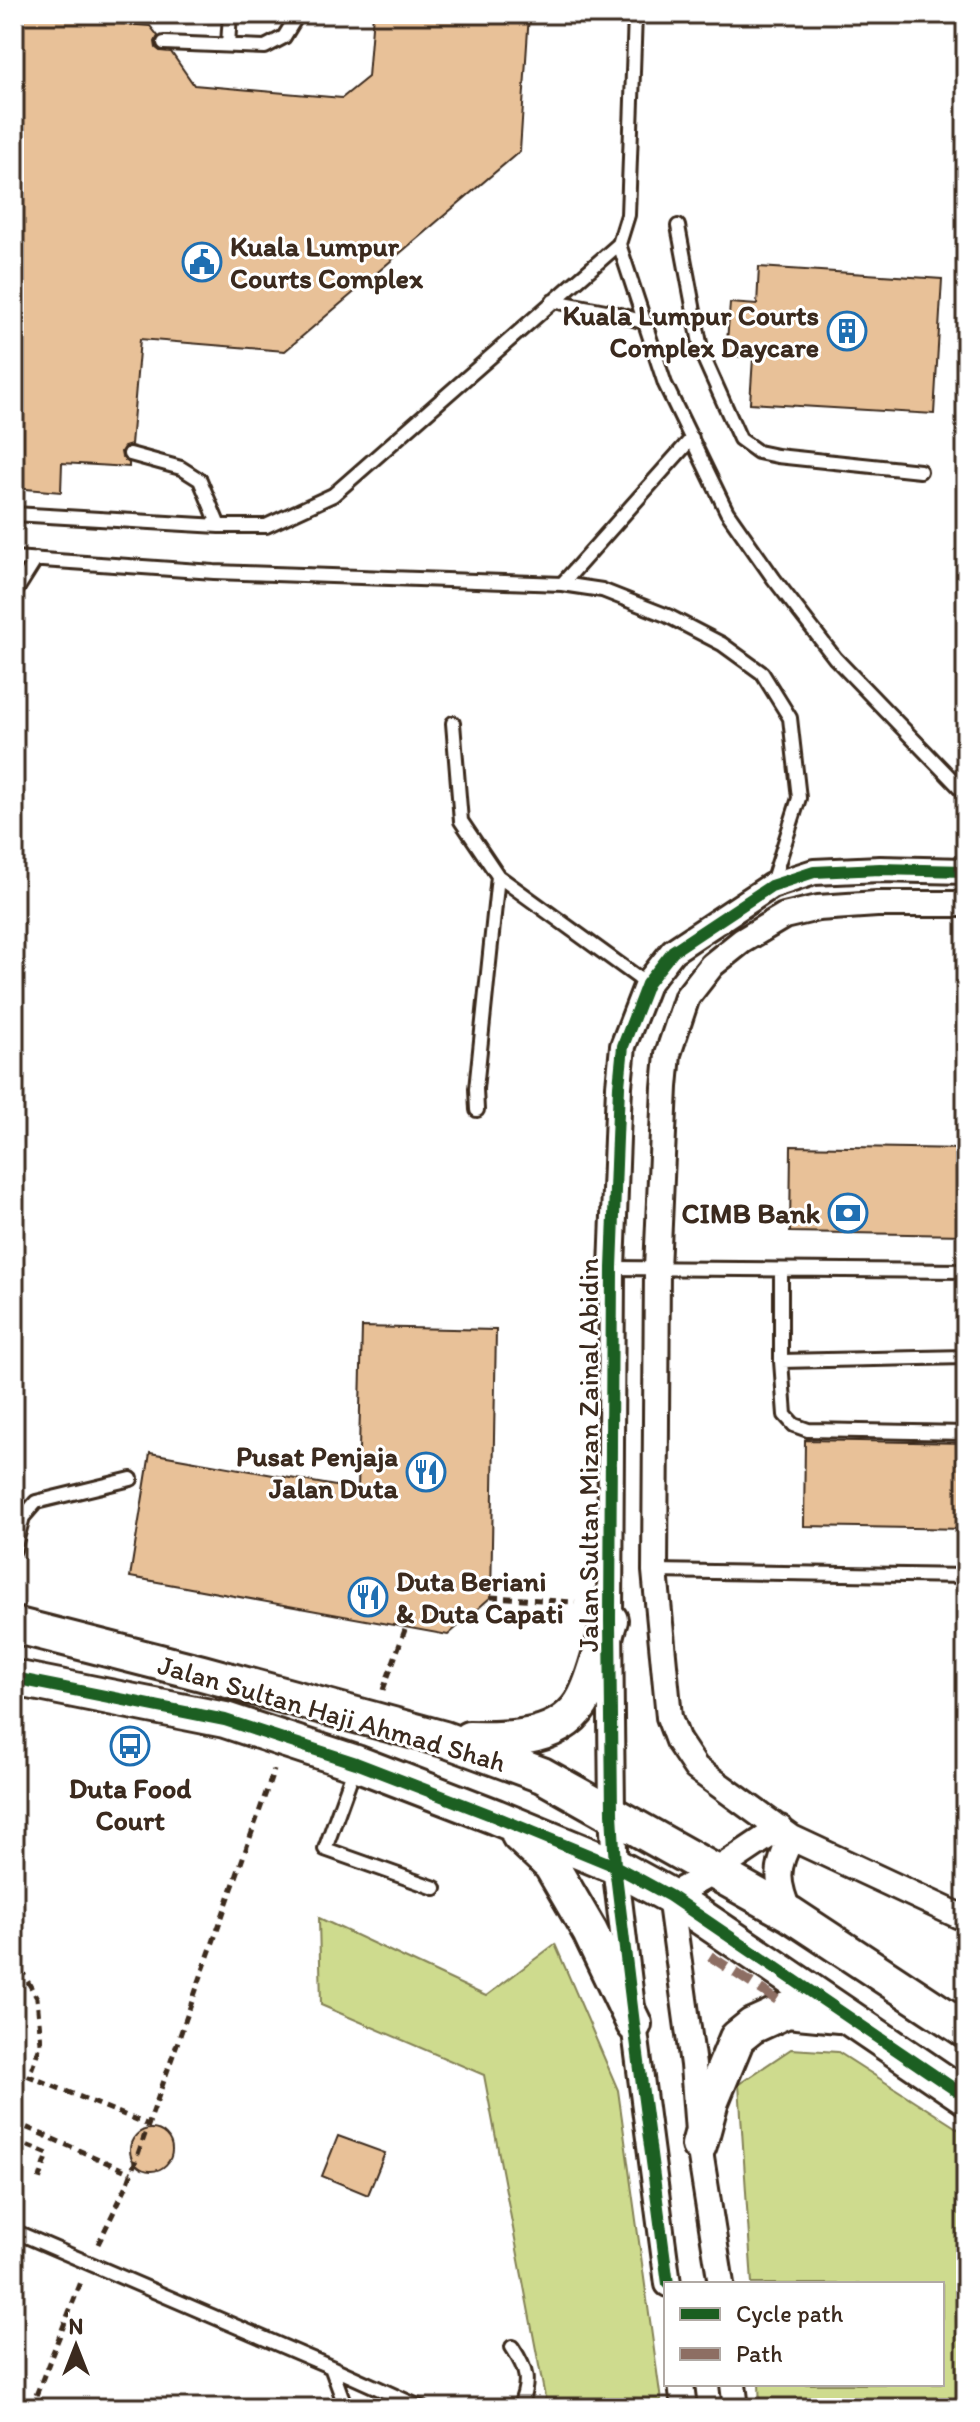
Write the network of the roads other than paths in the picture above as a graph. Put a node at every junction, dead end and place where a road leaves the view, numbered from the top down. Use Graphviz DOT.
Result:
graph roads {
  1 [pos="230,14"];
  2 [pos="298,14"];
  3 [pos="635,14"];
  4 [pos="164,43"];
  5 [pos="228,45"];
  6 [pos="678,226"];
  7 [pos="619,244"];
  8 [pos="553,301"];
  9 [pos="646,323"];
  10 [pos="692,438"];
  11 [pos="130,454"];
  12 [pos="920,471"];
  13 [pos="14,514"];
  14 [pos="219,526"];
  15 [pos="14,558"];
  16 [pos="36,559"];
  17 [pos="562,584"];
  18 [pos="14,594"];
  19 [pos="453,723"];
  20 [pos="966,794"];
  21 [pos="966,871"];
  22 [pos="498,876"];
  23 [pos="771,886"];
  24 [pos="966,904"];
  25 [pos="647,984"];
  26 [pos="477,1110"];
  27 [pos="612,1268"];
  28 [pos="657,1269"];
  29 [pos="781,1270"];
  30 [pos="966,1271"];
  31 [pos="966,1357"];
  32 [pos="781,1361"];
  33 [pos="966,1433"];
  34 [pos="131,1479"];
  35 [pos="14,1550"];
  36 [pos="655,1571"];
  37 [pos="966,1576"];
  38 [pos="610,1620"];
  39 [pos="14,1625"];
  40 [pos="14,1678"];
  41 [pos="444,1739"];
  42 [pos="356,1763"];
  43 [pos="612,1813"];
  44 [pos="496,1817"];
  45 [pos="786,1833"];
  46 [pos="615,1866"];
  47 [pos="716,1871"];
  48 [pos="435,1888"];
  49 [pos="670,1896"];
  50 [pos="790,1914"];
  51 [pos="966,1919"];
  52 [pos="844,2015"];
  53 [pos="634,2024"];
  54 [pos="966,2030"];
  55 [pos="966,2097"];
  56 [pos="699,2145"];
  57 [pos="14,2231"];
  58 [pos="668,2282"];
  59 [pos="721,2282"];
  60 [pos="512,2347"];
  61 [pos="331,2367"];
  62 [pos="681,2386"];
  63 [pos="733,2386"];
  64 [pos="346,2408"];
  65 [pos="422,2408"];
  66 [pos="519,2408"];
  67 [pos="684,2408"];
  68 [pos="736,2408"];
  1 -- 5 [label="lane"];
  2 -- 5 [label="lane"];
  3 -- 7 [label="lane"];
  4 -- 5 [label="lane"];
  6 -- 12 [label="lane"];
  7 -- 8 [label="lane"];
  7 -- 9 [label="lane"];
  8 -- 9 [label="lane"];
  8 -- 14 [label="lane"];
  9 -- 10 [label="lane"];
  10 -- 17 [label="lane"];
  10 -- 20 [label="lane"];
  11 -- 14 [label="lane"];
  13 -- 14 [label="lane"];
  15 -- 16 [label="lane"];
  16 -- 17 [label="lane"];
  16 -- 18 [label="lane"];
  17 -- 23 [label="lane"];
  19 -- 22 [label="lane"];
  21 -- 23 [label="street, Jalan Sultan Mizan Zainal Abidin"];
  22 -- 25 [label="lane"];
  22 -- 26 [label="lane"];
  23 -- 25 [label="street, Jalan Sultan Mizan Zainal Abidin"];
  24 -- 28 [label="street"];
  25 -- 27 [label="street, Jalan Sultan Mizan Zainal Abidin"];
  27 -- 28 [label="lane"];
  27 -- 38 [label="street, Jalan Sultan Mizan Zainal Abidin"];
  28 -- 29 [label="lane"];
  28 -- 36 [label="street"];
  29 -- 30 [label="lane"];
  29 -- 32 [label="lane"];
  31 -- 32 [label="lane"];
  32 -- 33 [label="lane"];
  34 -- 35 [label="lane"];
  36 -- 37 [label="lane"];
  36 -- 45 [label="street"];
  38 -- 41 [label="street"];
  38 -- 43 [label="street, Jalan Sultan Mizan Zainal Abidin"];
  39 -- 41 [label="street, Jalan Sultan Haji Ahmad Shah"];
  40 -- 42 [label="street, Jalan Sultan Haji Ahmad Shah"];
  41 -- 43 [label="street, Jalan Sultan Haji Ahmad Shah"];
  42 -- 44 [label="street, Jalan Sultan Haji Ahmad Shah"];
  42 -- 48 [label="lane"];
  43 -- 46 [label="street, Jalan Sultan Mizan Zainal Abidin"];
  43 -- 47 [label="street, Jalan Sultan Haji Ahmad Shah"];
  44 -- 46 [label="street, Jalan Sultan Haji Ahmad Shah"];
  44 -- 53 [label="street"];
  45 -- 47 [label="street"];
  45 -- 50 [label="street"];
  45 -- 51 [label="street"];
  46 -- 49 [label="street, Jalan Sultan Haji Ahmad Shah"];
  46 -- 53 [label="street, Jalan Sultan Mizan Zainal Abidin"];
  47 -- 49 [label="street"];
  47 -- 50 [label="street, Jalan Sultan Haji Ahmad Shah"];
  49 -- 52 [label="street, Jalan Sultan Haji Ahmad Shah"];
  49 -- 56 [label="street"];
  50 -- 54 [label="street, Jalan Sultan Haji Ahmad Shah"];
  52 -- 55 [label="street, Jalan Sultan Haji Ahmad Shah"];
  52 -- 56 [label="street"];
  53 -- 58 [label="street, Jalan Sultan Mizan Zainal Abidin"];
  56 -- 59 [label="street"];
  57 -- 61 [label="lane"];
  60 -- 66 [label="lane"];
  61 -- 64 [label="lane"];
  61 -- 65 [label="lane"];
  62 -- 67 [label="street"];
  63 -- 68 [label="street"];
}
